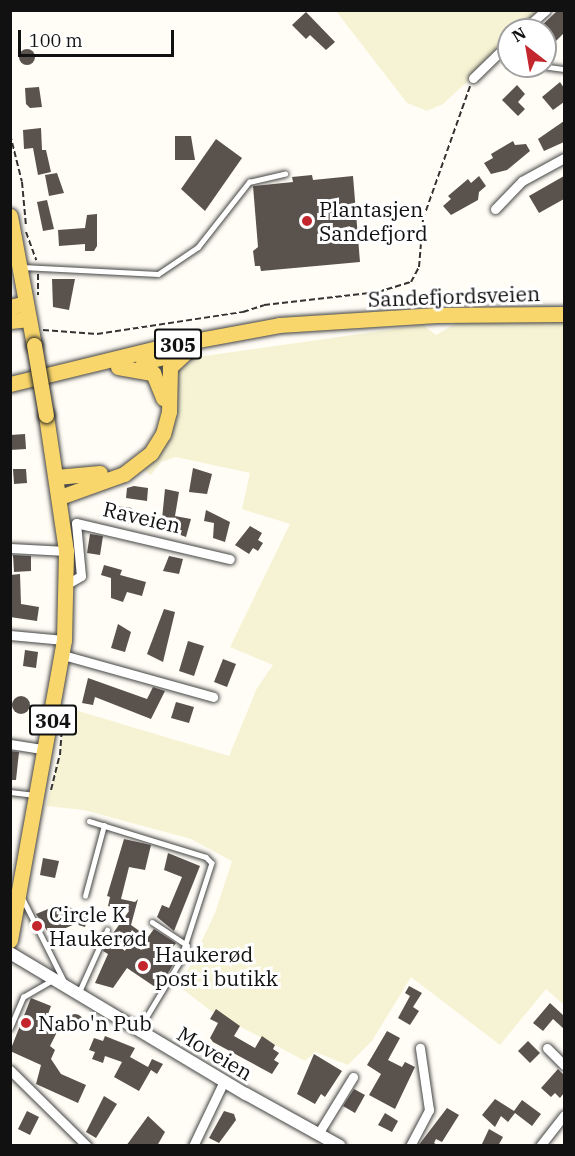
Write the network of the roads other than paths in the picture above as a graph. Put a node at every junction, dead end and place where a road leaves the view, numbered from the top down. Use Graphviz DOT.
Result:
graph roads {
  1 [pos="497,54"];
  2 [pos="472,78"];
  3 [pos="564,158"];
  4 [pos="285,174"];
  5 [pos="495,209"];
  6 [pos="10,216"];
  7 [pos="19,267"];
  8 [pos="31,301"];
  9 [pos="10,306"];
  10 [pos="564,314"];
  11 [pos="10,321"];
  12 [pos="346,322"];
  13 [pos="34,324"];
  14 [pos="193,350"];
  15 [pos="118,367"];
  16 [pos="10,384"];
  17 [pos="10,394"];
  18 [pos="56,477"];
  19 [pos="60,496"];
  20 [pos="10,548"];
  21 [pos="66,551"];
  22 [pos="230,559"];
  23 [pos="67,584"];
  24 [pos="10,635"];
  25 [pos="63,648"];
  26 [pos="213,697"];
  27 [pos="10,744"];
  28 [pos="47,750"];
  29 [pos="10,792"];
  30 [pos="37,795"];
  31 [pos="89,821"];
  32 [pos="104,825"];
  33 [pos="18,893"];
  34 [pos="85,896"];
  35 [pos="152,922"];
  36 [pos="107,930"];
  37 [pos="10,940"];
  38 [pos="187,945"];
  39 [pos="10,953"];
  40 [pos="59,983"];
  41 [pos="78,994"];
  42 [pos="10,1028"];
  43 [pos="139,1031"];
  44 [pos="547,1047"];
  45 [pos="420,1048"];
  46 [pos="564,1065"];
  47 [pos="10,1070"];
  48 [pos="353,1077"];
  49 [pos="224,1082"];
  50 [pos="564,1115"];
  51 [pos="318,1134"];
  52 [pos="87,1146"];
  53 [pos="193,1146"];
  54 [pos="340,1146"];
  55 [pos="410,1146"];
  56 [pos="540,1146"];
  1 -- 2 [label="street"];
  3 -- 5 [label="street"];
  4 -- 7 [label="lane"];
  6 -- 7 [label="main road"];
  7 -- 8 [label="main road"];
  8 -- 9 [label="main road"];
  8 -- 13 [label="main road"];
  10 -- 12 [label="main road, Sandefjordsveien / 305"];
  11 -- 13 [label="main road"];
  12 -- 14 [label="main road, Sandefjordsveien / 305"];
  12 -- 16 [label="main road, Sandefjordsveien / 305"];
  13 -- 18 [label="main road, Raveien, bridge"];
  14 -- 15 [label="main road, Sandefjordsveien / 305"];
  14 -- 19 [label="main road, 305"];
  15 -- 17 [label="main road, Sandefjordsveien / 305"];
  15 -- 18 [label="main road, 305"];
  18 -- 19 [label="main road, Raveien"];
  19 -- 21 [label="main road, Raveien / 304"];
  20 -- 21 [label="street"];
  21 -- 23 [label="main road, Raveien / 304"];
  22 -- 23 [label="street, Raveien"];
  23 -- 25 [label="main road, Raveien / 304"];
  24 -- 25 [label="street"];
  25 -- 26 [label="street"];
  25 -- 28 [label="main road, Raveien / 304"];
  27 -- 28 [label="street"];
  28 -- 30 [label="main road, Raveien / 304"];
  29 -- 30 [label="lane"];
  30 -- 33 [label="main road, Raveien / 304"];
  31 -- 32 [label="lane"];
  32 -- 34 [label="lane"];
  32 -- 38 [label="lane"];
  33 -- 37 [label="main road, Raveien / 304"];
  33 -- 40 [label="lane"];
  35 -- 38 [label="lane"];
  36 -- 41 [label="lane"];
  38 -- 43 [label="lane"];
  39 -- 40 [label="street, Moveien"];
  40 -- 41 [label="street, Moveien"];
  40 -- 42 [label="lane"];
  41 -- 43 [label="street, Moveien"];
  43 -- 49 [label="street, Moveien"];
  44 -- 46 [label="street"];
  45 -- 55 [label="street"];
  47 -- 52 [label="street"];
  48 -- 51 [label="street"];
  49 -- 51 [label="street, Moveien"];
  49 -- 53 [label="street"];
  50 -- 56 [label="street"];
  51 -- 54 [label="street, Moveien"];
}
